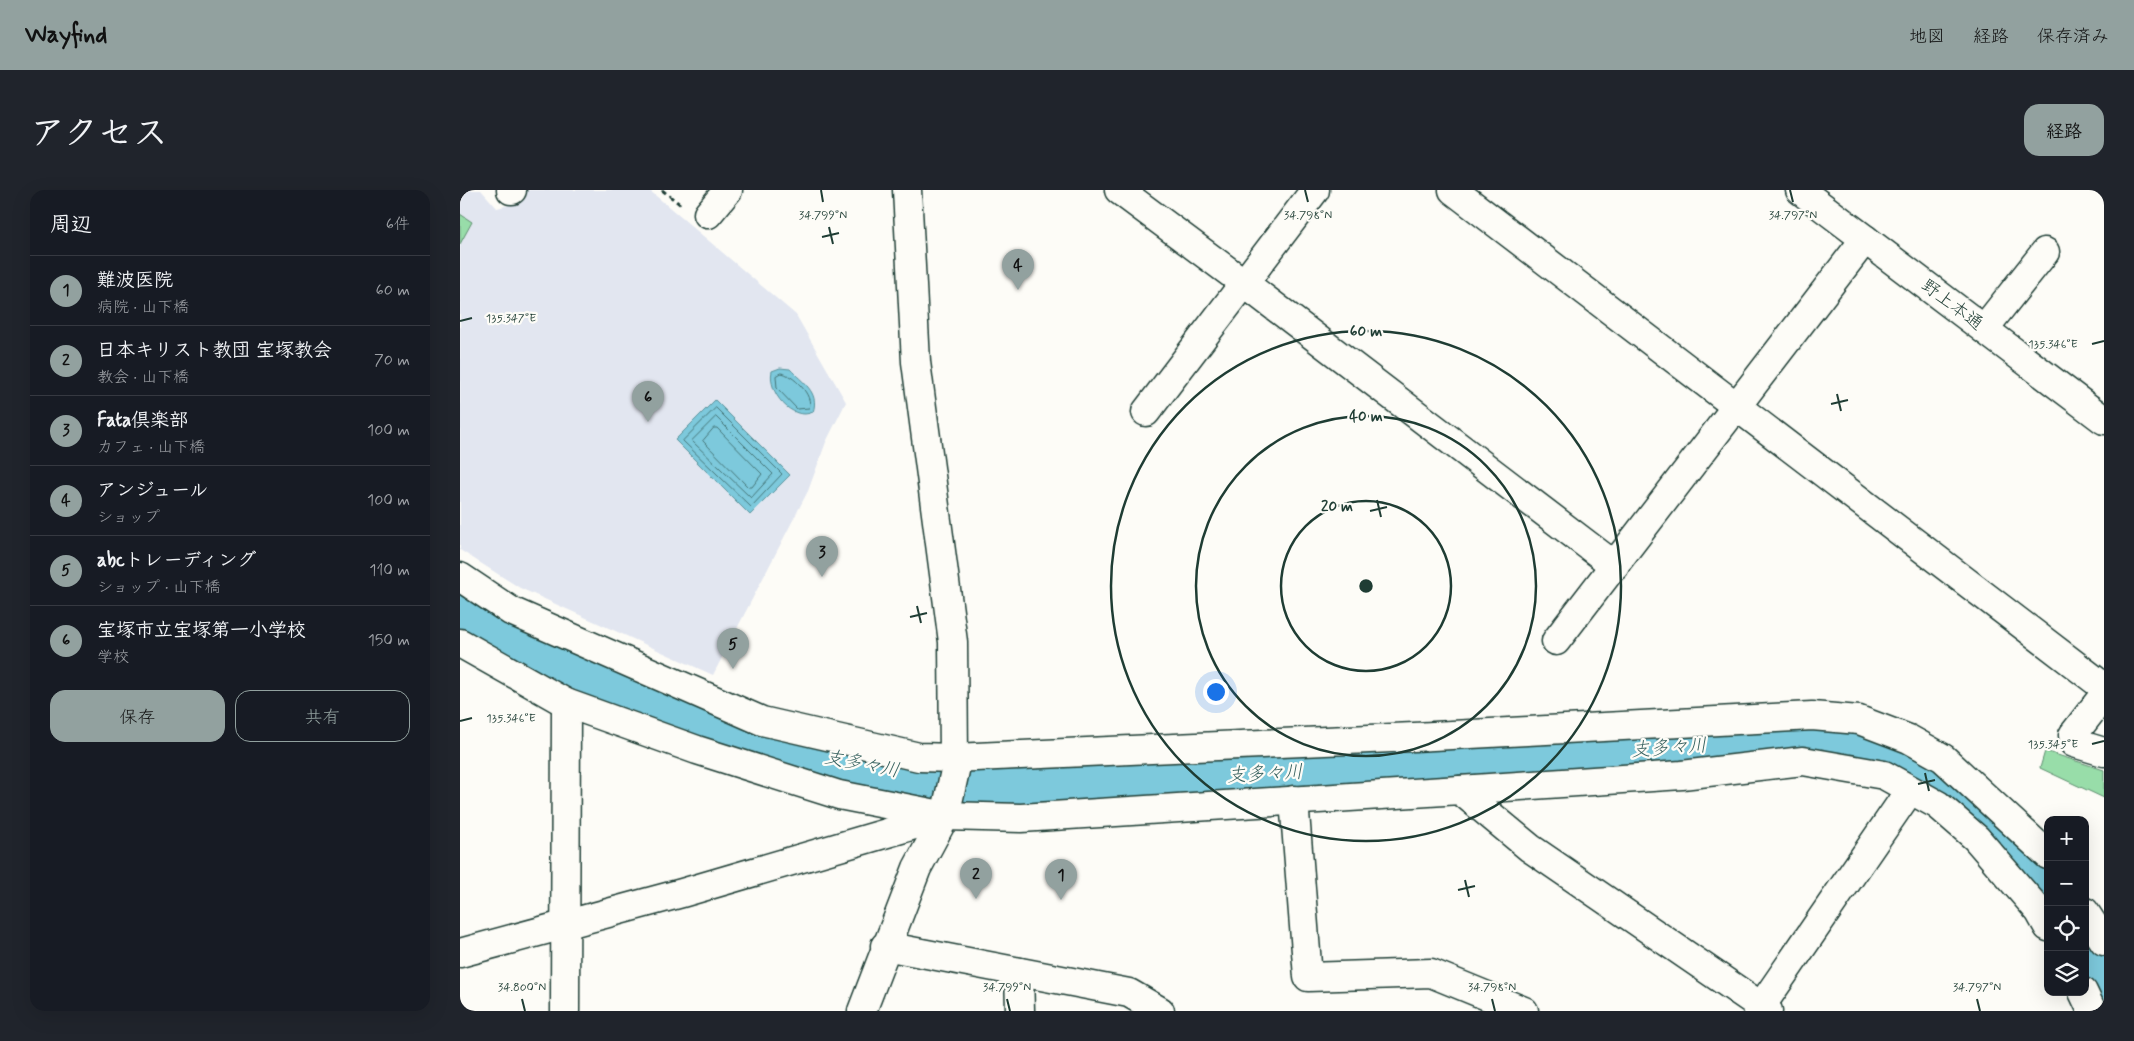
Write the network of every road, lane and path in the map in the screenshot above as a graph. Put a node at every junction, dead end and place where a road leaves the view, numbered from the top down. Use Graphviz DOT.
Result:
graph roads {
  1 [pos="728,190"];
  2 [pos="907,190"];
  3 [pos="1119,190"];
  4 [pos="1315,190"];
  5 [pos="1453,190"];
  6 [pos="1800,190"];
  7 [pos="708,214"];
  8 [pos="1864,239"];
  9 [pos="2046,252"];
  10 [pos="1244,282"];
  11 [pos="1984,329"];
  12 [pos="1736,408"];
  13 [pos="1146,412"];
  14 [pos="2104,420"];
  15 [pos="1615,566"];
  16 [pos="460,577"];
  17 [pos="1556,641"];
  18 [pos="460,643"];
  19 [pos="2104,687"];
  20 [pos="2104,695"];
  21 [pos="566,703"];
  22 [pos="2104,752"];
  23 [pos="955,762"];
  24 [pos="1460,790"];
  25 [pos="1910,790"];
  26 [pos="1294,800"];
  27 [pos="946,812"];
  28 [pos="2044,851"];
  29 [pos="2089,918"];
  30 [pos="2044,920"];
  31 [pos="567,924"];
  32 [pos="2104,941"];
  33 [pos="886,946"];
  34 [pos="460,953"];
  35 [pos="1019,972"];
  36 [pos="2085,996"];
  37 [pos="1762,1009"];
  38 [pos="565,1011"];
  39 [pos="862,1011"];
  40 [pos="1020,1011"];
  41 [pos="1160,1011"];
  42 [pos="1524,1011"];
  43 [pos="2092,1011"];
  1 -- 7 [label="street"];
  2 -- 23 [label="street"];
  3 -- 10 [label="street"];
  4 -- 10 [label="street"];
  5 -- 12 [label="street"];
  6 -- 8 [label="street, 野上本通"];
  8 -- 11 [label="street, 野上本通"];
  8 -- 12 [label="street"];
  9 -- 11 [label="street"];
  10 -- 13 [label="street"];
  10 -- 15 [label="street"];
  11 -- 14 [label="street, 野上本通"];
  12 -- 15 [label="street"];
  12 -- 19 [label="street"];
  15 -- 17 [label="street"];
  16 -- 23 [label="street"];
  18 -- 21 [label="street"];
  20 -- 22 [label="street"];
  21 -- 27 [label="street"];
  21 -- 31 [label="street"];
  23 -- 27 [label="street"];
  23 -- 28 [label="street"];
  24 -- 25 [label="street"];
  24 -- 26 [label="street"];
  24 -- 37 [label="street"];
  25 -- 30 [label="street"];
  25 -- 37 [label="street"];
  26 -- 27 [label="street"];
  26 -- 42 [label="street"];
  27 -- 31 [label="street"];
  27 -- 33 [label="street"];
  29 -- 32 [label="street"];
  31 -- 34 [label="street"];
  31 -- 38 [label="street"];
  33 -- 35 [label="street"];
  33 -- 39 [label="street"];
  35 -- 40 [label="street"];
  35 -- 41 [label="street"];
  36 -- 43 [label="street"];
}
